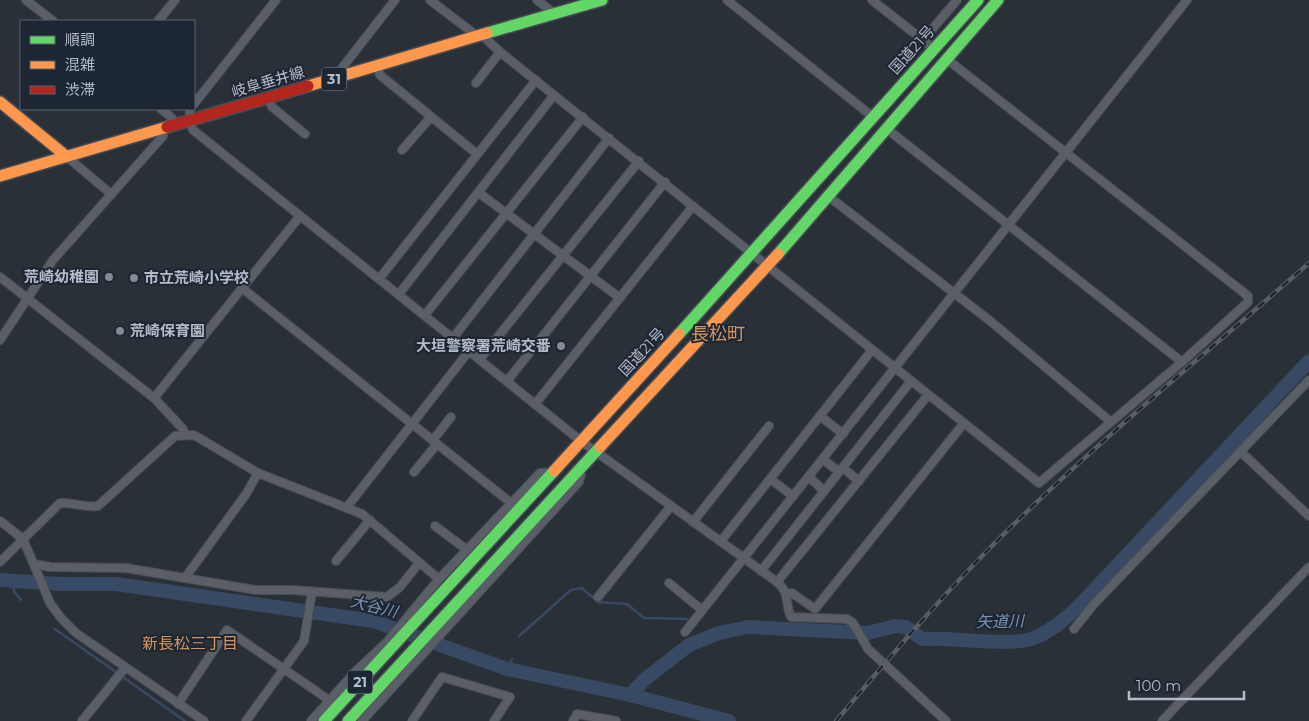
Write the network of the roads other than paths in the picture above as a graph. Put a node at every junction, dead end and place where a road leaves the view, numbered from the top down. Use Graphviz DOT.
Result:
graph roads {
  1 [pos="26,0"];
  2 [pos="175,0"];
  3 [pos="276,0"];
  4 [pos="395,0"];
  5 [pos="430,0"];
  6 [pos="537,0"];
  7 [pos="602,0"];
  8 [pos="727,0"];
  9 [pos="872,0"];
  10 [pos="978,0"];
  11 [pos="998,0"];
  12 [pos="1187,0"];
  13 [pos="954,1"];
  14 [pos="555,14"];
  15 [pos="52,20"];
  16 [pos="159,20"];
  17 [pos="479,36"];
  18 [pos="923,40"];
  19 [pos="933,48"];
  20 [pos="500,52"];
  21 [pos="948,60"];
  22 [pos="377,66"];
  23 [pos="334,79"];
  24 [pos="536,80"];
  25 [pos="476,83"];
  26 [pos="554,95"];
  27 [pos="268,98"];
  28 [pos="0,102"];
  29 [pos="195,103"];
  30 [pos="162,110"];
  31 [pos="189,110"];
  32 [pos="431,117"];
  33 [pos="583,117"];
  34 [pos="873,117"];
  35 [pos="189,121"];
  36 [pos="169,127"];
  37 [pos="887,129"];
  38 [pos="305,134"];
  39 [pos="609,138"];
  40 [pos="402,150"];
  41 [pos="1065,152"];
  42 [pos="478,154"];
  43 [pos="66,156"];
  44 [pos="639,161"];
  45 [pos="0,176"];
  46 [pos="665,182"];
  47 [pos="479,193"];
  48 [pos="111,194"];
  49 [pos="828,196"];
  50 [pos="693,206"];
  51 [pos="506,214"];
  52 [pos="300,216"];
  53 [pos="1008,223"];
  54 [pos="534,235"];
  55 [pos="753,254"];
  56 [pos="561,256"];
  57 [pos="768,265"];
  58 [pos="0,277"];
  59 [pos="590,277"];
  60 [pos="379,279"];
  61 [pos="242,288"];
  62 [pos="952,293"];
  63 [pos="398,294"];
  64 [pos="27,297"];
  65 [pos="620,298"];
  66 [pos="425,315"];
  67 [pos="453,338"];
  68 [pos="0,340"];
  69 [pos="872,350"];
  70 [pos="470,351"];
  71 [pos="480,359"];
  72 [pos="1182,362"];
  73 [pos="894,368"];
  74 [pos="508,380"];
  75 [pos="1309,380"];
  76 [pos="911,381"];
  77 [pos="928,395"];
  78 [pos="154,398"];
  79 [pos="536,403"];
  80 [pos="820,416"];
  81 [pos="450,417"];
  82 [pos="1111,422"];
  83 [pos="412,423"];
  84 [pos="964,423"];
  85 [pos="769,426"];
  86 [pos="185,434"];
  87 [pos="843,434"];
  88 [pos="581,441"];
  89 [pos="435,442"];
  90 [pos="595,451"];
  91 [pos="1241,452"];
  92 [pos="823,459"];
  93 [pos="841,470"];
  94 [pos="414,472"];
  95 [pos="555,472"];
  96 [pos="258,473"];
  97 [pos="809,477"];
  98 [pos="770,479"];
  99 [pos="859,481"];
  100 [pos="824,491"];
  101 [pos="793,496"];
  102 [pos="511,503"];
  103 [pos="671,506"];
  104 [pos="347,508"];
  105 [pos="1309,516"];
  106 [pos="370,520"];
  107 [pos="0,522"];
  108 [pos="693,522"];
  109 [pos="435,526"];
  110 [pos="23,539"];
  111 [pos="721,541"];
  112 [pos="467,550"];
  113 [pos="744,558"];
  114 [pos="336,561"];
  115 [pos="0,562"];
  116 [pos="419,563"];
  117 [pos="1309,567"];
  118 [pos="36,568"];
  119 [pos="761,571"];
  120 [pos="185,578"];
  121 [pos="439,579"];
  122 [pos="777,582"];
  123 [pos="669,583"];
  124 [pos="787,594"];
  125 [pos="312,595"];
  126 [pos="598,597"];
  127 [pos="702,610"];
  128 [pos="417,615"];
  129 [pos="1074,629"];
  130 [pos="685,632"];
  131 [pos="392,642"];
  132 [pos="125,668"];
  133 [pos="283,669"];
  134 [pos="331,702"];
  135 [pos="178,704"];
  136 [pos="1167,719"];
  137 [pos="82,721"];
  138 [pos="204,721"];
  139 [pos="246,721"];
  140 [pos="311,721"];
  141 [pos="324,721"];
  142 [pos="356,721"];
  143 [pos="412,721"];
  144 [pos="494,721"];
  145 [pos="573,721"];
  146 [pos="616,721"];
  147 [pos="946,721"];
  1 -- 15 [label="street"];
  2 -- 16 [label="street"];
  3 -- 29 [label="street"];
  4 -- 23 [label="street"];
  5 -- 17 [label="street"];
  6 -- 14 [label="street"];
  7 -- 14 [label="main road, 岐阜垂井線 / 31"];
  8 -- 34 [label="street"];
  9 -- 18 [label="street"];
  10 -- 19 [label="main road, 国道21号 / 21"];
  11 -- 21 [label="main road, 21"];
  12 -- 41 [label="street"];
  13 -- 18 [label="street"];
  14 -- 17 [label="main road, 岐阜垂井線 / 31"];
  17 -- 20 [label="street"];
  17 -- 22 [label="main road, 岐阜垂井線 / 31"];
  18 -- 19 [label="street"];
  19 -- 34 [label="main road, 国道21号 / 21"];
  20 -- 24 [label="street"];
  20 -- 25 [label="street"];
  21 -- 37 [label="main road, 21"];
  21 -- 41 [label="street"];
  22 -- 23 [label="main road, 岐阜垂井線 / 31"];
  22 -- 32 [label="street"];
  23 -- 27 [label="main road, 岐阜垂井線 / 31"];
  24 -- 26 [label="street"];
  24 -- 42 [label="street"];
  26 -- 33 [label="street"];
  26 -- 47 [label="street"];
  27 -- 35 [label="main road, 岐阜垂井線 / 31"];
  27 -- 38 [label="street"];
  28 -- 43 [label="main road"];
  30 -- 36 [label="street"];
  31 -- 35 [label="street"];
  32 -- 40 [label="street"];
  32 -- 42 [label="street"];
  33 -- 39 [label="street"];
  33 -- 51 [label="street"];
  34 -- 55 [label="main road, 国道21号 / 21"];
  35 -- 36 [label="main road, 岐阜垂井線 / 31"];
  35 -- 52 [label="street"];
  36 -- 43 [label="main road, 岐阜垂井線 / 31"];
  36 -- 48 [label="street"];
  37 -- 49 [label="main road, 21"];
  37 -- 53 [label="street"];
  39 -- 44 [label="street"];
  39 -- 54 [label="street"];
  41 -- 53 [label="street"];
  41 -- 72 [label="street"];
  42 -- 60 [label="street"];
  43 -- 45 [label="main road, 岐阜垂井線 / 31"];
  43 -- 48 [label="street"];
  44 -- 46 [label="street"];
  44 -- 56 [label="street"];
  46 -- 50 [label="street"];
  46 -- 59 [label="street"];
  47 -- 51 [label="street"];
  47 -- 63 [label="street"];
  48 -- 64 [label="street"];
  49 -- 57 [label="main road, 21"];
  49 -- 62 [label="street"];
  50 -- 55 [label="street"];
  50 -- 65 [label="street"];
  51 -- 54 [label="street"];
  51 -- 66 [label="street"];
  52 -- 60 [label="street"];
  52 -- 61 [label="street"];
  53 -- 62 [label="street"];
  53 -- 72 [label="street"];
  54 -- 56 [label="street"];
  54 -- 67 [label="street"];
  55 -- 57 [label="street"];
  55 -- 88 [label="main road, 国道21号 / 21"];
  56 -- 59 [label="street"];
  56 -- 71 [label="street"];
  57 -- 69 [label="street"];
  57 -- 90 [label="main road, 21"];
  58 -- 64 [label="street"];
  59 -- 65 [label="street"];
  59 -- 74 [label="street"];
  60 -- 63 [label="street"];
  61 -- 78 [label="street"];
  61 -- 83 [label="street"];
  62 -- 73 [label="street"];
  62 -- 82 [label="street"];
  63 -- 66 [label="street"];
  64 -- 68 [label="street"];
  64 -- 78 [label="street"];
  65 -- 79 [label="street"];
  66 -- 67 [label="street"];
  67 -- 70 [label="street"];
  69 -- 73 [label="street"];
  69 -- 80 [label="street"];
  70 -- 71 [label="street"];
  70 -- 83 [label="street"];
  71 -- 74 [label="street"];
  72 -- 82 [label="street"];
  73 -- 76 [label="street"];
  73 -- 87 [label="street"];
  74 -- 79 [label="street"];
  75 -- 91 [label="street"];
  76 -- 77 [label="street"];
  76 -- 93 [label="street"];
  77 -- 84 [label="street"];
  77 -- 99 [label="street"];
  78 -- 86 [label="street"];
  79 -- 88 [label="street"];
  80 -- 87 [label="street"];
  80 -- 98 [label="street"];
  81 -- 89 [label="street"];
  82 -- 84 [label="street"];
  83 -- 89 [label="street"];
  83 -- 104 [label="street"];
  84 -- 124 [label="street"];
  85 -- 108 [label="street"];
  86 -- 96 [label="street"];
  86 -- 110 [label="street"];
  87 -- 92 [label="street"];
  88 -- 90 [label="street"];
  88 -- 95 [label="main road, 国道21号 / 21"];
  89 -- 94 [label="street"];
  89 -- 102 [label="street"];
  90 -- 103 [label="street"];
  90 -- 142 [label="main road, 21"];
  91 -- 105 [label="street"];
  91 -- 129 [label="street"];
  92 -- 93 [label="street"];
  92 -- 97 [label="street"];
  93 -- 99 [label="street"];
  93 -- 100 [label="street"];
  95 -- 102 [label="street"];
  95 -- 128 [label="main road, 国道21号 / 21"];
  96 -- 104 [label="street"];
  96 -- 120 [label="street"];
  97 -- 100 [label="street"];
  97 -- 101 [label="street"];
  98 -- 101 [label="street"];
  98 -- 111 [label="street"];
  99 -- 122 [label="street"];
  100 -- 119 [label="street"];
  101 -- 113 [label="street"];
  102 -- 112 [label="street"];
  103 -- 108 [label="street"];
  103 -- 126 [label="street"];
  104 -- 106 [label="street"];
  106 -- 114 [label="street"];
  106 -- 116 [label="street"];
  107 -- 110 [label="street"];
  108 -- 111 [label="street"];
  109 -- 112 [label="street"];
  110 -- 115 [label="street"];
  110 -- 118 [label="street"];
  111 -- 113 [label="street"];
  112 -- 121 [label="street"];
  113 -- 119 [label="street"];
  113 -- 127 [label="street"];
  116 -- 121 [label="street"];
  116 -- 125 [label="street"];
  117 -- 136 [label="street"];
  118 -- 120 [label="street"];
  118 -- 132 [label="street"];
  119 -- 122 [label="street"];
  120 -- 125 [label="street"];
  121 -- 128 [label="street"];
  122 -- 124 [label="street"];
  123 -- 127 [label="street"];
  124 -- 147 [label="street"];
  125 -- 133 [label="street"];
  127 -- 130 [label="street"];
  128 -- 131 [label="main road, 国道21号 / 21"];
  131 -- 134 [label="street"];
  131 -- 141 [label="main road, 国道21号 / 21"];
  132 -- 135 [label="street"];
  132 -- 137 [label="street"];
  133 -- 134 [label="street"];
  133 -- 135 [label="street"];
  133 -- 139 [label="street"];
  134 -- 140 [label="street"];
  135 -- 138 [label="street"];
  143 -- 144 [label="street"];
  145 -- 146 [label="street"];
}
